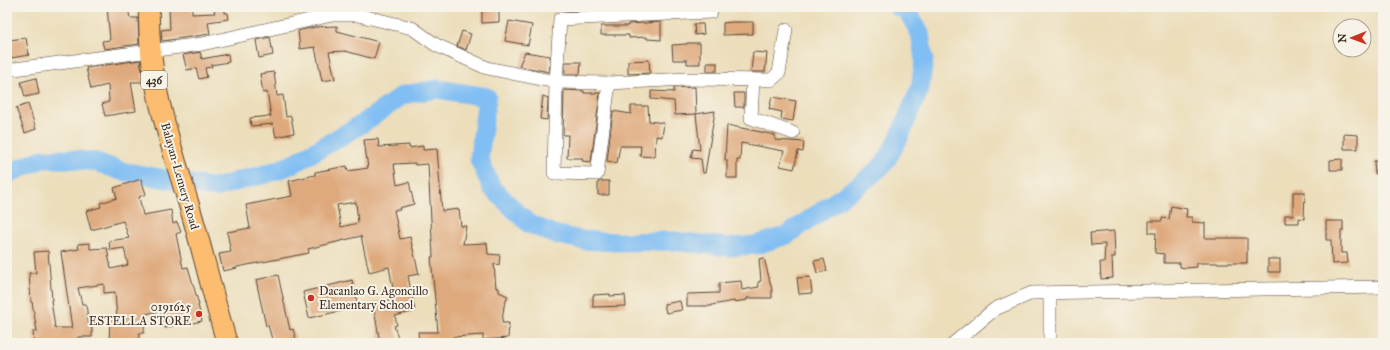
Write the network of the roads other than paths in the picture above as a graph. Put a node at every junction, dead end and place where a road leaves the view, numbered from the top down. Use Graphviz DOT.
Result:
graph roads {
  1 [pos="149,7"];
  2 [pos="711,12"];
  3 [pos="786,30"];
  4 [pos="150,51"];
  5 [pos="7,70"];
  6 [pos="754,80"];
  7 [pos="556,82"];
  8 [pos="609,84"];
  9 [pos="794,133"];
  10 [pos="1383,287"];
  11 [pos="1050,293"];
  12 [pos="228,343"];
  13 [pos="954,343"];
  14 [pos="1050,343"];
  1 -- 4 [label="main road, Balayan-Lemery Road / 436"];
  2 -- 7 [label="street"];
  3 -- 6 [label="street"];
  4 -- 5 [label="street"];
  4 -- 7 [label="street"];
  4 -- 12 [label="main road, Balayan-Lemery Road / 436"];
  6 -- 8 [label="street"];
  6 -- 9 [label="street"];
  7 -- 8 [label="street"];
  7 -- 8 [label="street"];
  10 -- 11 [label="street"];
  11 -- 13 [label="street"];
  11 -- 14 [label="street"];
}
